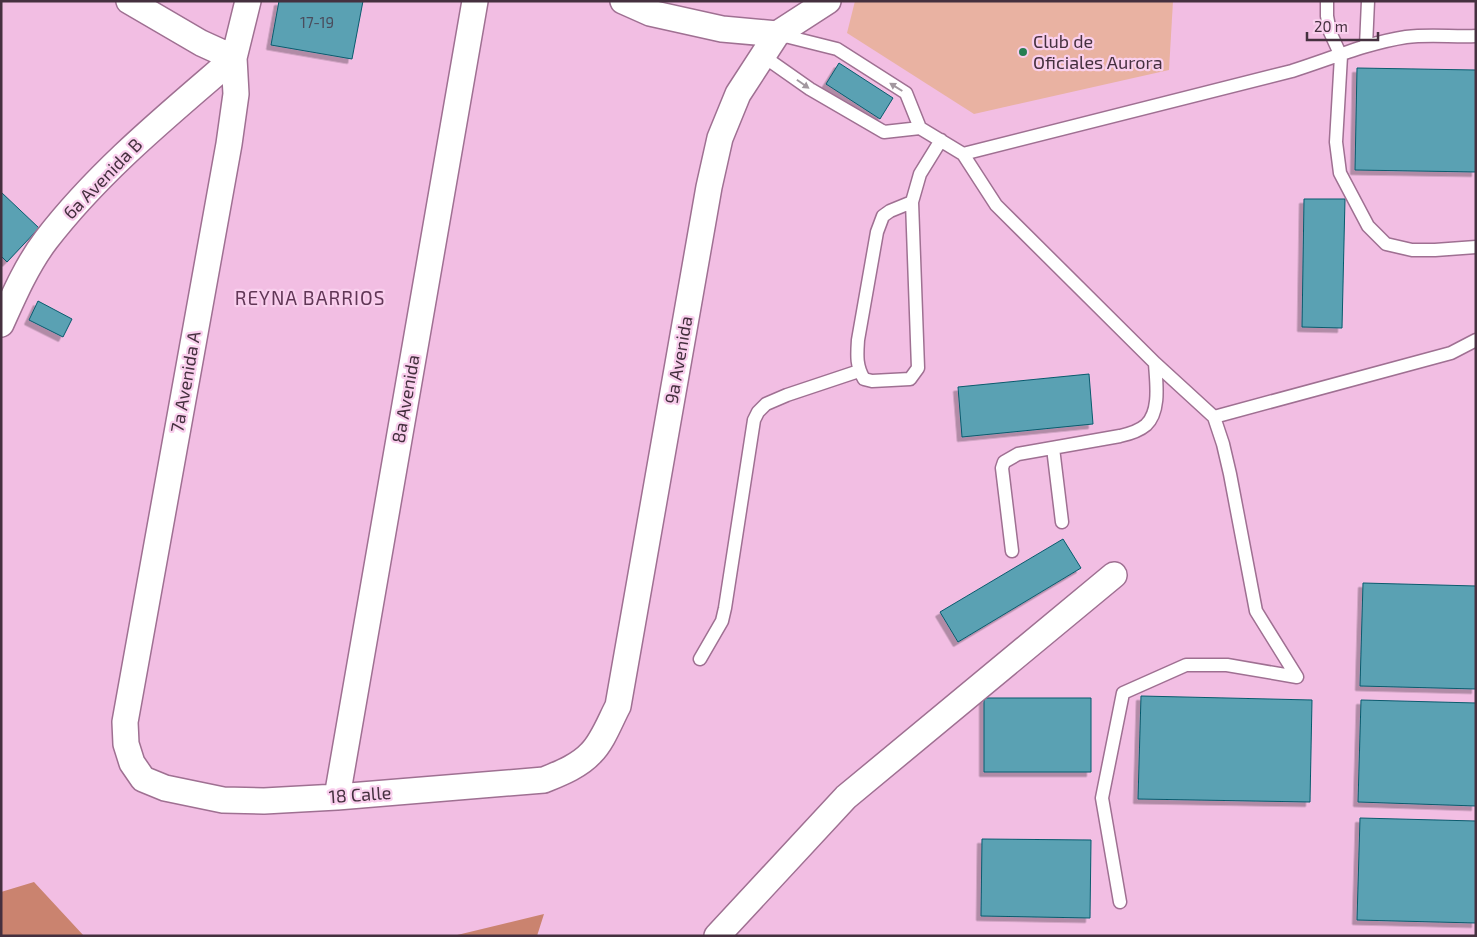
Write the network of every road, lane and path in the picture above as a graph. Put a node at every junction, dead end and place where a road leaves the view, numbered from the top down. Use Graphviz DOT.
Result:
graph roads {
  1 [pos="129,1"];
  2 [pos="248,1"];
  3 [pos="475,1"];
  4 [pos="623,1"];
  5 [pos="828,1"];
  6 [pos="1327,1"];
  7 [pos="1368,1"];
  8 [pos="722,29"];
  9 [pos="777,34"];
  10 [pos="1476,36"];
  11 [pos="1366,46"];
  12 [pos="762,56"];
  13 [pos="1341,56"];
  14 [pos="234,58"];
  15 [pos="920,128"];
  16 [pos="941,140"];
  17 [pos="963,154"];
  18 [pos="912,202"];
  19 [pos="1476,247"];
  20 [pos="11,278"];
  21 [pos="4,310"];
  22 [pos="1476,340"];
  23 [pos="1155,363"];
  24 [pos="859,372"];
  25 [pos="1214,417"];
  26 [pos="1053,448"];
  27 [pos="1062,522"];
  28 [pos="1012,551"];
  29 [pos="1114,575"];
  30 [pos="700,659"];
  31 [pos="592,753"];
  32 [pos="132,763"];
  33 [pos="337,797"];
  34 [pos="1120,902"];
  35 [pos="717,936"];
  1 -- 14 [label="street"];
  2 -- 14 [label="street, 7a Avenida A"];
  3 -- 33 [label="street, 8a Avenida"];
  4 -- 8 [label="street"];
  5 -- 9 [label="street, 9a Avenida"];
  6 -- 13 [label="lane"];
  7 -- 11 [label="lane"];
  8 -- 9 [label="street"];
  8 -- 12 [label="street"];
  9 -- 12 [label="street, 9a Avenida"];
  15 -- 9 [label="lane, one-way"];
  10 -- 11 [label="lane"];
  11 -- 13 [label="lane"];
  12 -- 15 [label="lane, one-way"];
  12 -- 31 [label="street, 9a Avenida"];
  13 -- 17 [label="lane"];
  13 -- 19 [label="lane"];
  14 -- 20 [label="street, 6a Avenida B"];
  14 -- 32 [label="street, 7a Avenida A"];
  15 -- 16 [label="lane"];
  16 -- 17 [label="lane"];
  16 -- 18 [label="lane"];
  17 -- 23 [label="lane"];
  18 -- 24 [label="lane"];
  18 -- 24 [label="lane"];
  20 -- 21 [label="street, 6a Avenida B"];
  22 -- 25 [label="lane"];
  23 -- 25 [label="lane"];
  23 -- 26 [label="lane"];
  24 -- 30 [label="lane"];
  25 -- 34 [label="lane"];
  26 -- 27 [label="lane"];
  26 -- 28 [label="lane"];
  29 -- 35 [label="street"];
  31 -- 33 [label="street, 18 Calle"];
  32 -- 33 [label="street, 18 Calle"];
}
